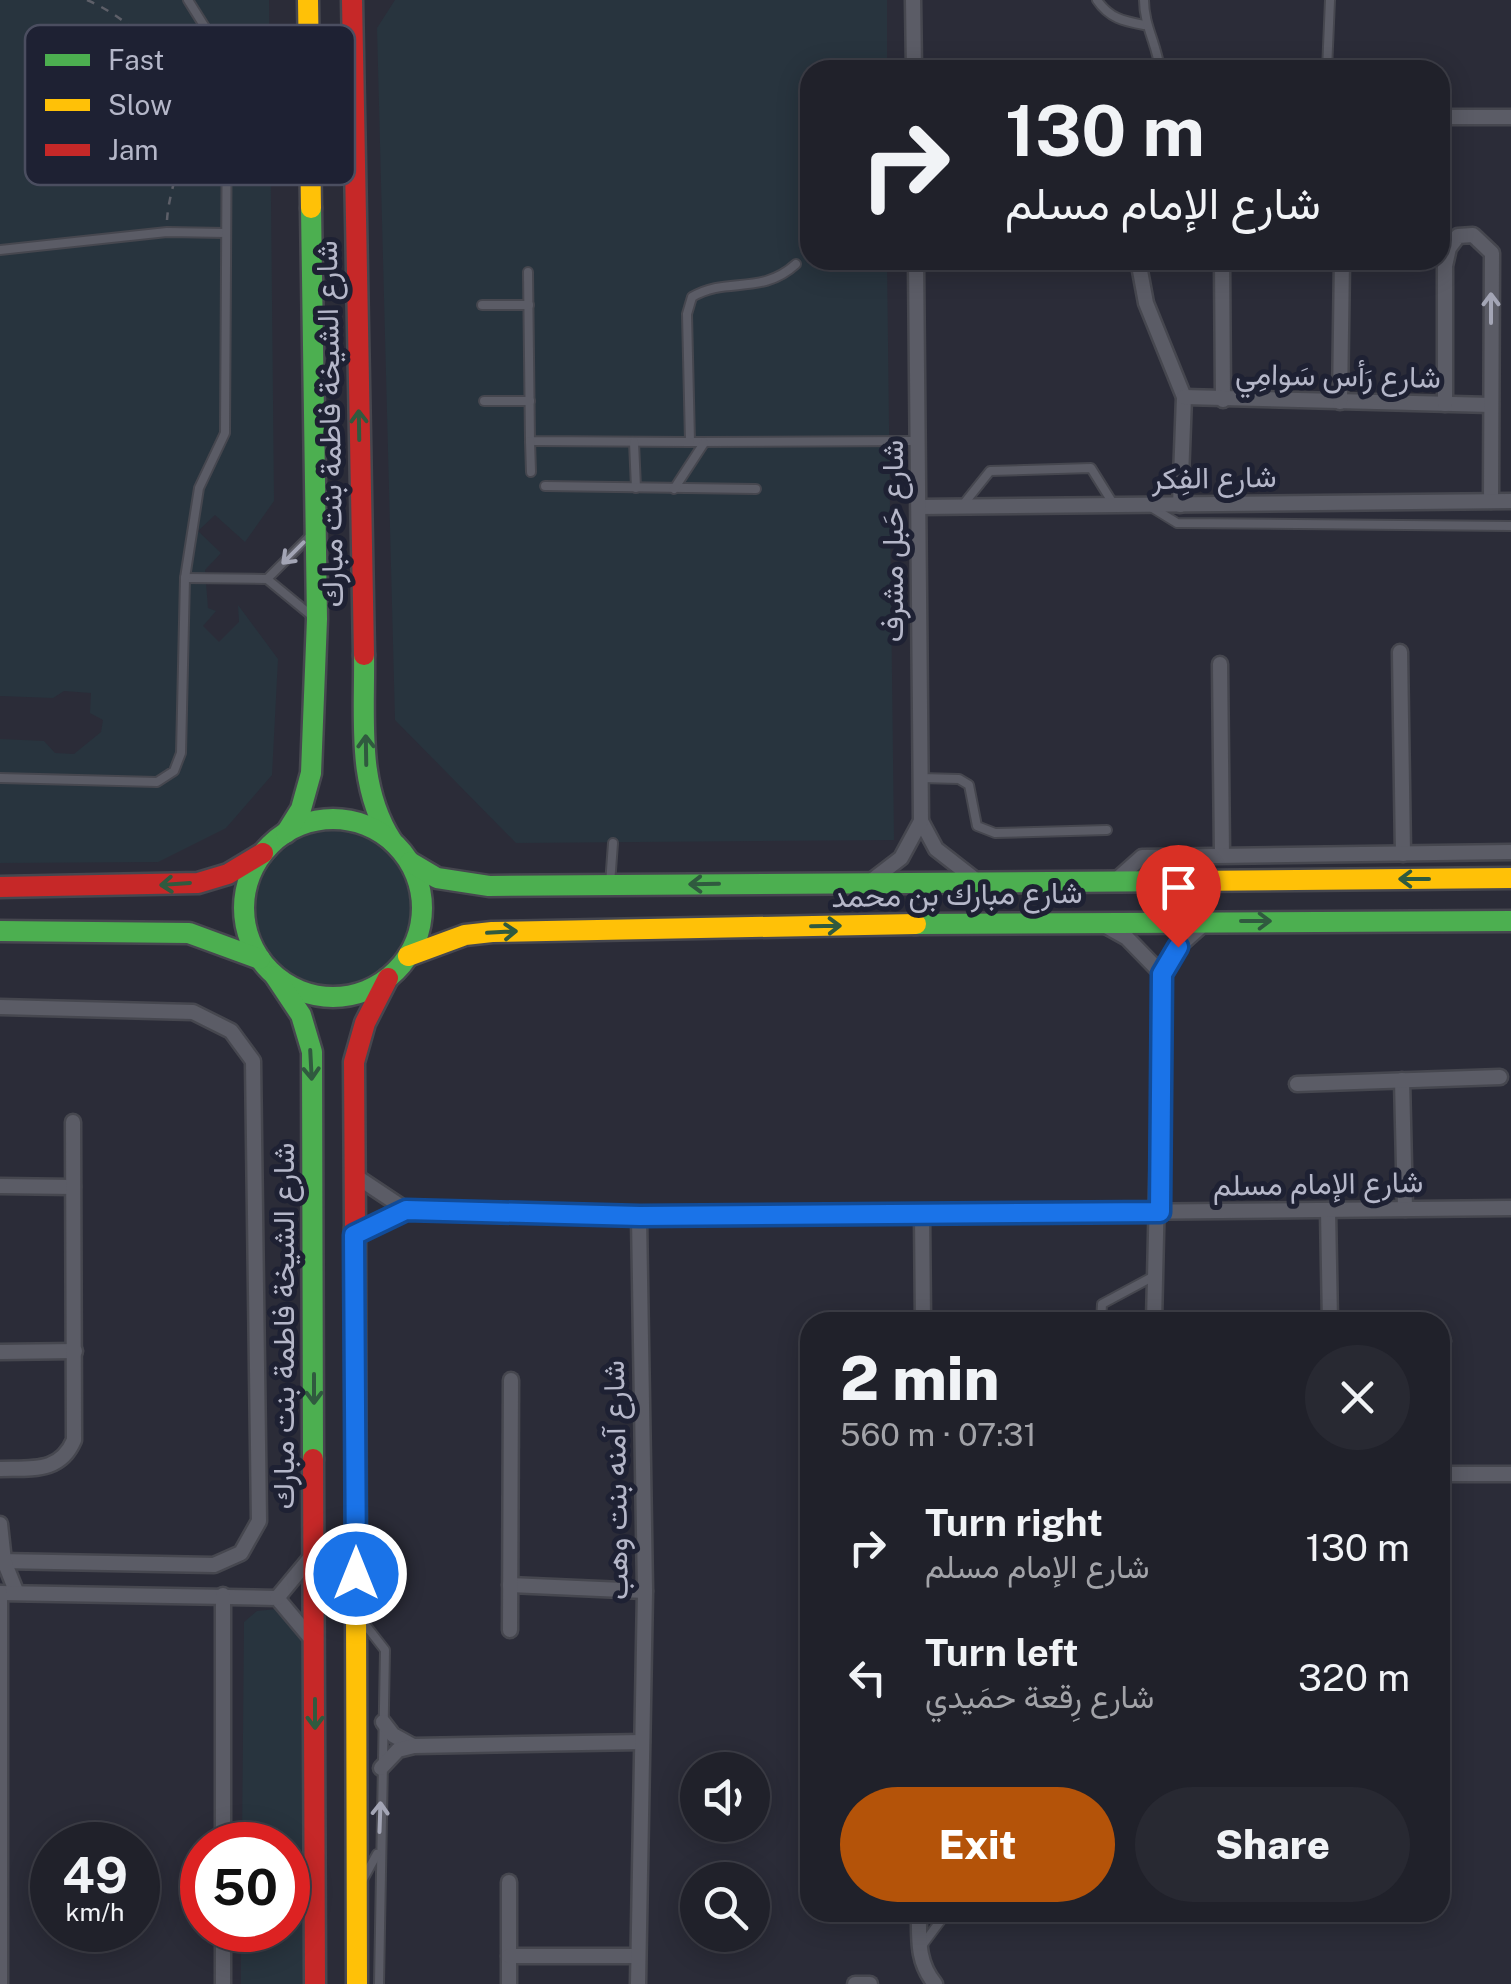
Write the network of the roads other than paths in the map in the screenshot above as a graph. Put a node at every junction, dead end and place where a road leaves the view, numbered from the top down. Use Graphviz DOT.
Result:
graph roads {
  1 [pos="188,0"];
  2 [pos="308,0"];
  3 [pos="352,0"];
  4 [pos="913,0"];
  5 [pos="1097,0"];
  6 [pos="1144,0"];
  7 [pos="1330,0"];
  8 [pos="204,25"];
  9 [pos="308,25"];
  10 [pos="352,25"];
  11 [pos="1144,25"];
  12 [pos="914,60"];
  13 [pos="1158,60"];
  14 [pos="1328,60"];
  15 [pos="1450,117"];
  16 [pos="1511,118"];
  17 [pos="355,167"];
  18 [pos="226,185"];
  19 [pos="312,185"];
  20 [pos="226,234"];
  21 [pos="1450,247"];
  22 [pos="0,250"];
  23 [pos="796,264"];
  24 [pos="916,270"];
  25 [pos="1140,270"];
  26 [pos="1222,270"];
  27 [pos="1342,270"];
  28 [pos="1446,270"];
  29 [pos="528,272"];
  30 [pos="482,305"];
  31 [pos="528,305"];
  32 [pos="1184,398"];
  33 [pos="1223,400"];
  34 [pos="484,401"];
  35 [pos="530,401"];
  36 [pos="1340,402"];
  37 [pos="1445,404"];
  38 [pos="1491,405"];
  39 [pos="530,441"];
  40 [pos="919,441"];
  41 [pos="634,442"];
  42 [pos="690,442"];
  43 [pos="704,442"];
  44 [pos="530,472"];
  45 [pos="546,486"];
  46 [pos="636,488"];
  47 [pos="674,488"];
  48 [pos="756,490"];
  49 [pos="1491,501"];
  50 [pos="1511,501"];
  51 [pos="1114,505"];
  52 [pos="1147,505"];
  53 [pos="1180,505"];
  54 [pos="961,507"];
  55 [pos="918,508"];
  56 [pos="1511,526"];
  57 [pos="318,528"];
  58 [pos="185,578"];
  59 [pos="267,579"];
  60 [pos="317,620"];
  61 [pos="1400,652"];
  62 [pos="1220,664"];
  63 [pos="0,778"];
  64 [pos="922,778"];
  65 [pos="922,822"];
  66 [pos="1107,830"];
  67 [pos="286,833"];
  68 [pos="392,841"];
  69 [pos="612,844"];
  70 [pos="264,852"];
  71 [pos="1511,852"];
  72 [pos="1222,854"];
  73 [pos="1403,854"];
  74 [pos="410,862"];
  75 [pos="1511,878"];
  76 [pos="977,881"];
  77 [pos="1115,881"];
  78 [pos="870,882"];
  79 [pos="610,886"];
  80 [pos="0,887"];
  81 [pos="1207,921"];
  82 [pos="1511,921"];
  83 [pos="1099,922"];
  84 [pos="0,931"];
  85 [pos="408,956"];
  86 [pos="260,959"];
  87 [pos="1162,974"];
  88 [pos="275,976"];
  89 [pos="388,978"];
  90 [pos="0,1007"];
  91 [pos="1500,1077"];
  92 [pos="1402,1080"];
  93 [pos="1297,1084"];
  94 [pos="73,1122"];
  95 [pos="354,1175"];
  96 [pos="0,1186"];
  97 [pos="73,1187"];
  98 [pos="1511,1208"];
  99 [pos="406,1210"];
  100 [pos="1328,1210"];
  101 [pos="1405,1210"];
  102 [pos="1160,1212"];
  103 [pos="922,1214"];
  104 [pos="640,1216"];
  105 [pos="354,1235"];
  106 [pos="1156,1275"];
  107 [pos="922,1312"];
  108 [pos="1102,1312"];
  109 [pos="1154,1312"];
  110 [pos="1330,1312"];
  111 [pos="74,1351"];
  112 [pos="0,1352"];
  113 [pos="511,1380"];
  114 [pos="0,1469"];
  115 [pos="1450,1474"];
  116 [pos="1511,1474"];
  117 [pos="0,1524"];
  118 [pos="314,1549"];
  119 [pos="2,1561"];
  120 [pos="510,1585"];
  121 [pos="645,1591"];
  122 [pos="5,1592"];
  123 [pos="223,1595"];
  124 [pos="277,1598"];
  125 [pos="356,1614"];
  126 [pos="510,1630"];
  127 [pos="315,1643"];
  128 [pos="383,1722"];
  129 [pos="642,1742"];
  130 [pos="414,1746"];
  131 [pos="381,1768"];
  132 [pos="223,1822"];
  133 [pos="0,1849"];
  134 [pos="379,1850"];
  135 [pos="508,1882"];
  136 [pos="357,1889"];
  137 [pos="919,1922"];
  138 [pos="940,1922"];
  139 [pos="919,1950"];
  140 [pos="223,1952"];
  141 [pos="509,1956"];
  142 [pos="638,1956"];
  143 [pos="0,1984"];
  144 [pos="223,1984"];
  145 [pos="315,1984"];
  146 [pos="357,1984"];
  147 [pos="379,1984"];
  148 [pos="509,1984"];
  149 [pos="638,1984"];
  150 [pos="855,1984"];
  151 [pos="870,1984"];
  152 [pos="935,1984"];
  1 -- 8 [label="lane"];
  2 -- 9 [label="main road, شارع الشيخة فاطمة بنت مبارك"];
  10 -- 3 [label="main road, شارع الشيخة فاطمة بنت مبارك, one-way"];
  4 -- 12 [label="street"];
  5 -- 11 [label="lane"];
  6 -- 11 [label="lane"];
  7 -- 14 [label="lane"];
  11 -- 13 [label="lane"];
  15 -- 16 [label="street"];
  68 -- 17 [label="main road, شارع الشيخة فاطمة بنت مبارك, one-way"];
  18 -- 20 [label="lane"];
  19 -- 57 [label="main road, شارع الشيخة فاطمة بنت مبارك"];
  20 -- 22 [label="lane"];
  20 -- 58 [label="lane"];
  38 -- 21 [label="street, one-way"];
  23 -- 42 [label="lane"];
  24 -- 40 [label="street, شارع حَبل مشرف"];
  25 -- 32 [label="street"];
  26 -- 33 [label="street"];
  27 -- 36 [label="street"];
  28 -- 37 [label="street, one-way"];
  29 -- 31 [label="lane"];
  30 -- 31 [label="lane"];
  31 -- 35 [label="lane"];
  32 -- 33 [label="street, شارع رَأس سَوامِي"];
  32 -- 53 [label="street"];
  33 -- 36 [label="street, شارع رَأس سَوامِي"];
  34 -- 35 [label="lane"];
  35 -- 39 [label="lane"];
  36 -- 37 [label="street, شارع رَأس سَوامِي"];
  37 -- 38 [label="street, شارع رَأس سَوامِي"];
  38 -- 49 [label="street"];
  39 -- 41 [label="lane"];
  39 -- 44 [label="lane"];
  40 -- 43 [label="lane"];
  40 -- 55 [label="street, شارع حَبل مشرف"];
  41 -- 42 [label="lane"];
  41 -- 46 [label="lane"];
  42 -- 43 [label="lane"];
  43 -- 47 [label="lane"];
  45 -- 46 [label="lane"];
  46 -- 47 [label="lane"];
  47 -- 48 [label="lane"];
  49 -- 50 [label="street, شارع الفِكر"];
  49 -- 53 [label="street, شارع الفِكر"];
  51 -- 52 [label="street, شارع الفِكر"];
  51 -- 54 [label="street, شارع الفِكر"];
  51 -- 54 [label="lane"];
  52 -- 53 [label="street, شارع الفِكر"];
  52 -- 56 [label="lane"];
  54 -- 55 [label="street, شارع الفِكر"];
  55 -- 64 [label="street, شارع حَبل مشرف"];
  57 -- 59 [label="lane, one-way"];
  57 -- 60 [label="main road, شارع الشيخة فاطمة بنت مبارك"];
  58 -- 59 [label="lane"];
  58 -- 63 [label="lane"];
  59 -- 60 [label="lane"];
  60 -- 67 [label="main road, شارع الشيخة فاطمة بنت مبارك"];
  61 -- 73 [label="street"];
  62 -- 72 [label="street"];
  64 -- 65 [label="street, شارع حَبل مشرف"];
  64 -- 66 [label="lane"];
  65 -- 76 [label="street"];
  65 -- 78 [label="street"];
  67 -- 68 [label="main road"];
  67 -- 70 [label="main road"];
  68 -- 74 [label="main road"];
  69 -- 79 [label="lane"];
  70 -- 80 [label="main road, one-way"];
  70 -- 86 [label="main road"];
  71 -- 73 [label="street"];
  72 -- 73 [label="street"];
  72 -- 77 [label="street"];
  74 -- 79 [label="main road, شارع مبارك بن محمد"];
  74 -- 85 [label="main road"];
  75 -- 77 [label="main road, شارع مبارك بن محمد, one-way"];
  76 -- 77 [label="main road, شارع مبارك بن محمد"];
  76 -- 78 [label="main road, شارع مبارك بن محمد"];
  78 -- 79 [label="main road, شارع مبارك بن محمد, one-way"];
  81 -- 82 [label="main road, شارع مبارك بن محمد, one-way"];
  81 -- 83 [label="main road, شارع مبارك بن محمد"];
  81 -- 87 [label="street"];
  85 -- 83 [label="main road, شارع مبارك بن محمد, one-way"];
  83 -- 87 [label="street"];
  84 -- 86 [label="main road"];
  85 -- 89 [label="main road"];
  86 -- 88 [label="main road"];
  87 -- 102 [label="street"];
  88 -- 89 [label="main road"];
  88 -- 118 [label="main road, شارع الشيخة فاطمة بنت مبارك, one-way"];
  89 -- 95 [label="main road"];
  90 -- 119 [label="street"];
  91 -- 92 [label="street"];
  92 -- 93 [label="street"];
  92 -- 101 [label="street"];
  94 -- 97 [label="street"];
  95 -- 99 [label="street"];
  95 -- 105 [label="main road"];
  96 -- 97 [label="street"];
  97 -- 111 [label="street"];
  98 -- 101 [label="street, شارع الإمام مسلم"];
  99 -- 104 [label="street, شارع الإمام مسلم"];
  99 -- 105 [label="street, شارع الإمام مسلم"];
  100 -- 101 [label="street, شارع الإمام مسلم"];
  100 -- 102 [label="street, شارع الإمام مسلم"];
  100 -- 110 [label="street"];
  102 -- 103 [label="street, شارع الإمام مسلم"];
  102 -- 106 [label="street"];
  103 -- 104 [label="street, شارع الإمام مسلم"];
  103 -- 107 [label="street"];
  104 -- 121 [label="street, شارع آمنه بنت وهب"];
  105 -- 125 [label="main road"];
  106 -- 108 [label="lane"];
  106 -- 109 [label="street"];
  111 -- 112 [label="street"];
  111 -- 114 [label="street"];
  113 -- 120 [label="street"];
  115 -- 116 [label="street"];
  117 -- 119 [label="street"];
  118 -- 124 [label="street"];
  118 -- 127 [label="main road, شارع الشيخة فاطمة بنت مبارك"];
  119 -- 122 [label="street"];
  120 -- 121 [label="street"];
  120 -- 126 [label="street"];
  121 -- 129 [label="street, شارع آمنه بنت وهب"];
  122 -- 123 [label="street"];
  122 -- 133 [label="street"];
  123 -- 124 [label="street"];
  123 -- 132 [label="street"];
  124 -- 127 [label="street"];
  125 -- 128 [label="lane"];
  125 -- 136 [label="main road"];
  127 -- 145 [label="main road, شارع الشيخة فاطمة بنت مبارك, one-way"];
  128 -- 130 [label="street"];
  128 -- 131 [label="lane"];
  129 -- 130 [label="street"];
  129 -- 142 [label="street, شارع آمنه بنت وهب"];
  130 -- 131 [label="street"];
  134 -- 131 [label="lane, one-way"];
  133 -- 143 [label="street"];
  134 -- 136 [label="lane"];
  134 -- 147 [label="lane"];
  135 -- 141 [label="street"];
  136 -- 146 [label="main road"];
  137 -- 139 [label="street"];
  138 -- 139 [label="lane"];
  139 -- 152 [label="street"];
  140 -- 144 [label="street"];
  141 -- 142 [label="street"];
  141 -- 148 [label="street"];
  142 -- 149 [label="street, شارع آمنه بنت وهب"];
  150 -- 151 [label="street"];
}
